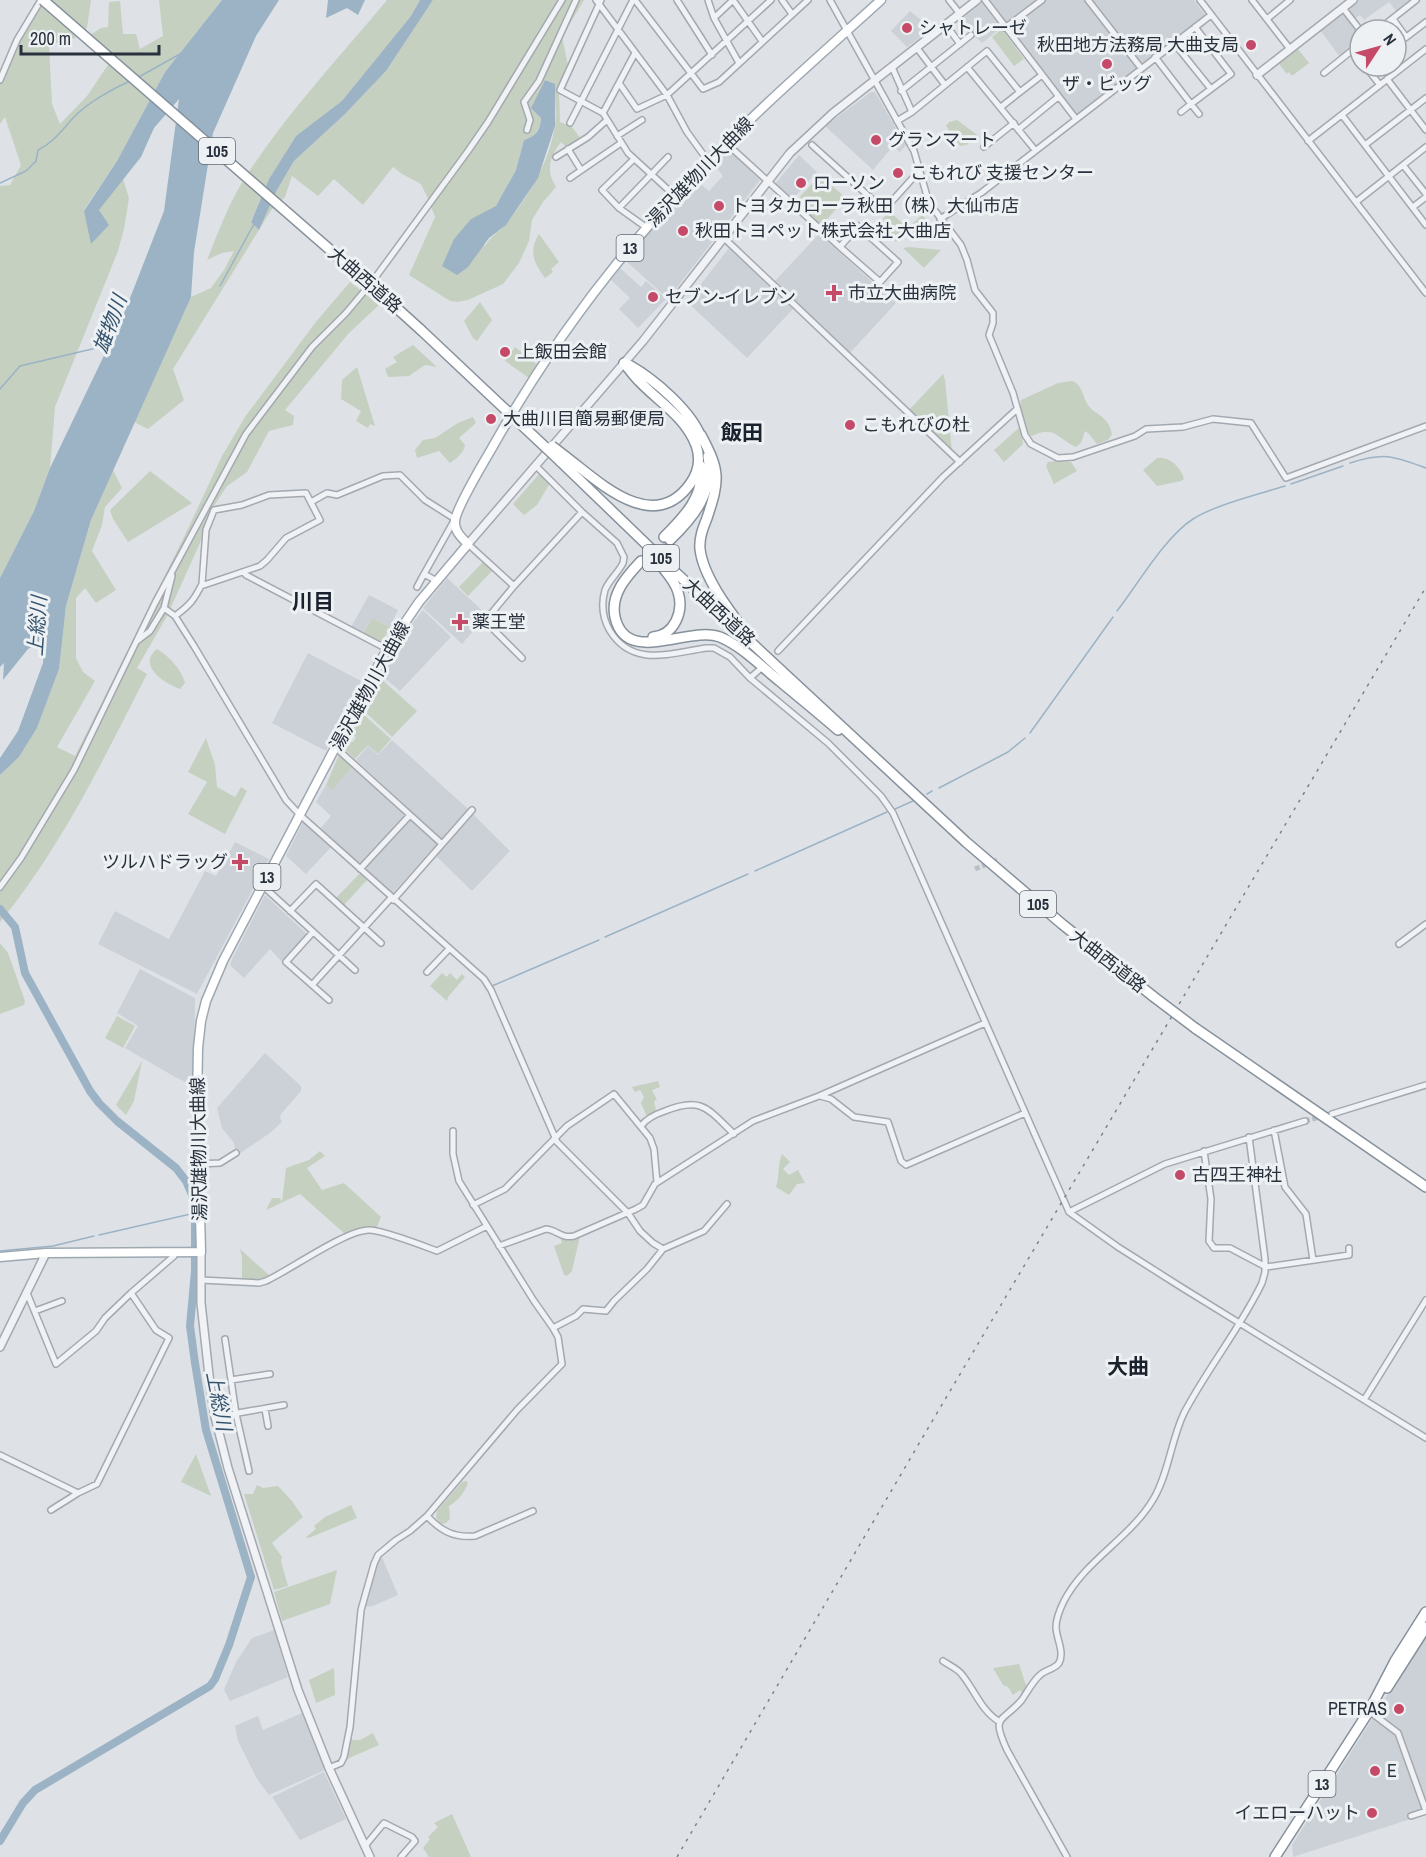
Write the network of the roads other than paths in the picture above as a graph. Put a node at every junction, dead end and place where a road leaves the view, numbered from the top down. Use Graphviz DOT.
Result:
graph roads {
  1 [pos="42,0"];
  2 [pos="562,0"];
  3 [pos="576,0"];
  4 [pos="634,0"];
  5 [pos="677,0"];
  6 [pos="708,0"];
  7 [pos="733,0"];
  8 [pos="771,0"];
  9 [pos="782,0"];
  10 [pos="808,0"];
  11 [pos="830,0"];
  12 [pos="881,0"];
  13 [pos="949,0"];
  14 [pos="977,0"];
  15 [pos="985,0"];
  16 [pos="1042,0"];
  17 [pos="1088,0"];
  18 [pos="1200,0"];
  19 [pos="1252,0"];
  20 [pos="1290,0"];
  21 [pos="1353,0"];
  22 [pos="1416,0"];
  23 [pos="599,2"];
  24 [pos="1342,8"];
  25 [pos="792,14"];
  26 [pos="960,14"];
  27 [pos="1211,15"];
  28 [pos="714,18"];
  29 [pos="1350,18"];
  30 [pos="1394,18"];
  31 [pos="1267,19"];
  32 [pos="747,21"];
  33 [pos="1426,22"];
  34 [pos="946,25"];
  35 [pos="1195,27"];
  36 [pos="1005,28"];
  37 [pos="618,30"];
  38 [pos="848,31"];
  39 [pos="971,35"];
  40 [pos="1408,36"];
  41 [pos="727,40"];
  42 [pos="762,41"];
  43 [pos="1174,43"];
  44 [pos="960,44"];
  45 [pos="917,48"];
  46 [pos="1290,49"];
  47 [pos="1426,49"];
  48 [pos="635,52"];
  49 [pos="1348,54"];
  50 [pos="712,55"];
  51 [pos="1155,57"];
  52 [pos="739,63"];
  53 [pos="892,67"];
  54 [pos="931,67"];
  55 [pos="968,67"];
  56 [pos="1141,68"];
  57 [pos="1324,72"];
  58 [pos="691,73"];
  59 [pos="1042,75"];
  60 [pos="1257,75"];
  61 [pos="1375,78"];
  62 [pos="1387,79"];
  63 [pos="0,80"];
  64 [pos="873,80"];
  65 [pos="619,84"];
  66 [pos="945,85"];
  67 [pos="1380,85"];
  68 [pos="1211,89"];
  69 [pos="901,91"];
  70 [pos="1020,92"];
  71 [pos="667,95"];
  72 [pos="1058,97"];
  73 [pos="1426,98"];
  74 [pos="581,103"];
  75 [pos="1191,104"];
  76 [pos="1001,107"];
  77 [pos="1411,110"];
  78 [pos="912,112"];
  79 [pos="1181,112"];
  80 [pos="603,113"];
  81 [pos="1199,114"];
  82 [pos="1342,115"];
  83 [pos="1076,119"];
  84 [pos="607,120"];
  85 [pos="642,120"];
  86 [pos="897,122"];
  87 [pos="570,123"];
  88 [pos="1014,123"];
  89 [pos="1019,129"];
  90 [pos="527,130"];
  91 [pos="1426,130"];
  92 [pos="617,136"];
  93 [pos="1308,141"];
  94 [pos="621,143"];
  95 [pos="726,143"];
  96 [pos="812,145"];
  97 [pos="1365,146"];
  98 [pos="984,147"];
  99 [pos="1426,147"];
  100 [pos="567,149"];
  101 [pos="1035,150"];
  102 [pos="556,157"];
  103 [pos="668,158"];
  104 [pos="634,159"];
  105 [pos="708,161"];
  106 [pos="1403,165"];
  107 [pos="581,170"];
  108 [pos="920,170"];
  109 [pos="652,175"];
  110 [pos="1389,176"];
  111 [pos="570,178"];
  112 [pos="767,181"];
  113 [pos="1426,195"];
  114 [pos="675,196"];
  115 [pos="1356,202"];
  116 [pos="1413,207"];
  117 [pos="619,208"];
  118 [pos="940,219"];
  119 [pos="1426,225"];
  120 [pos="647,228"];
  121 [pos="724,238"];
  122 [pos="840,247"];
  123 [pos="1426,293"];
  124 [pos="624,363"];
  125 [pos="1017,408"];
  126 [pos="1426,426"];
  127 [pos="701,435"];
  128 [pos="699,456"];
  129 [pos="563,458"];
  130 [pos="960,462"];
  131 [pos="536,466"];
  132 [pos="311,502"];
  133 [pos="582,512"];
  134 [pos="455,519"];
  135 [pos="468,544"];
  136 [pos="172,571"];
  137 [pos="244,572"];
  138 [pos="424,574"];
  139 [pos="437,582"];
  140 [pos="201,586"];
  141 [pos="514,586"];
  142 [pos="417,587"];
  143 [pos="164,608"];
  144 [pos="174,616"];
  145 [pos="136,641"];
  146 [pos="387,649"];
  147 [pos="778,651"];
  148 [pos="764,654"];
  149 [pos="522,658"];
  150 [pos="759,670"];
  151 [pos="750,678"];
  152 [pos="335,747"];
  153 [pos="927,805"];
  154 [pos="472,810"];
  155 [pos="300,815"];
  156 [pos="410,815"];
  157 [pos="441,843"];
  158 [pos="360,869"];
  159 [pos="0,886"];
  160 [pos="263,886"];
  161 [pos="392,898"];
  162 [pos="290,911"];
  163 [pos="1426,924"];
  164 [pos="364,927"];
  165 [pos="313,932"];
  166 [pos="381,942"];
  167 [pos="1399,944"];
  168 [pos="449,949"];
  169 [pos="339,956"];
  170 [pos="355,970"];
  171 [pos="427,972"];
  172 [pos="312,985"];
  173 [pos="329,1000"];
  174 [pos="985,1023"];
  175 [pos="1426,1085"];
  176 [pos="819,1096"];
  177 [pos="1025,1113"];
  178 [pos="1332,1114"];
  179 [pos="1305,1121"];
  180 [pos="641,1126"];
  181 [pos="1274,1130"];
  182 [pos="453,1131"];
  183 [pos="734,1134"];
  184 [pos="1249,1137"];
  185 [pos="554,1138"];
  186 [pos="1204,1151"];
  187 [pos="236,1153"];
  188 [pos="199,1164"];
  189 [pos="1253,1167"];
  190 [pos="1224,1172"];
  191 [pos="657,1182"];
  192 [pos="1426,1187"];
  193 [pos="727,1204"];
  194 [pos="473,1205"];
  195 [pos="1069,1212"];
  196 [pos="628,1213"];
  197 [pos="487,1227"];
  198 [pos="499,1246"];
  199 [pos="1348,1248"];
  200 [pos="663,1249"];
  201 [pos="46,1252"];
  202 [pos="174,1252"];
  203 [pos="199,1252"];
  204 [pos="0,1257"];
  205 [pos="1312,1260"];
  206 [pos="1266,1267"];
  207 [pos="201,1280"];
  208 [pos="27,1293"];
  209 [pos="131,1293"];
  210 [pos="1426,1300"];
  211 [pos="62,1301"];
  212 [pos="35,1311"];
  213 [pos="1239,1322"];
  214 [pos="553,1328"];
  215 [pos="225,1339"];
  216 [pos="0,1347"];
  217 [pos="270,1374"];
  218 [pos="231,1380"];
  219 [pos="1364,1400"];
  220 [pos="284,1405"];
  221 [pos="265,1408"];
  222 [pos="236,1414"];
  223 [pos="215,1417"];
  224 [pos="268,1426"];
  225 [pos="1426,1438"];
  226 [pos="0,1455"];
  227 [pos="249,1471"];
  228 [pos="78,1493"];
  229 [pos="51,1510"];
  230 [pos="533,1511"];
  231 [pos="428,1516"];
  232 [pos="1426,1612"];
  233 [pos="1426,1627"];
  234 [pos="943,1661"];
  235 [pos="1369,1711"];
  236 [pos="1000,1722"];
  237 [pos="329,1768"];
  238 [pos="1426,1811"];
  239 [pos="1411,1816"];
  240 [pos="365,1846"];
  241 [pos="370,1857"];
  242 [pos="401,1857"];
  243 [pos="1067,1857"];
  244 [pos="1275,1857"];
  1 -- 63 [label="street"];
  1 -- 129 [label="highway, 大曲西道路 / 105, bridge"];
  2 -- 136 [label="street"];
  3 -- 90 [label="street"];
  4 -- 37 [label="street"];
  4 -- 58 [label="street"];
  5 -- 50 [label="street"];
  6 -- 28 [label="street"];
  7 -- 28 [label="street"];
  7 -- 32 [label="street"];
  8 -- 32 [label="street"];
  9 -- 25 [label="street"];
  10 -- 25 [label="street"];
  11 -- 38 [label="street"];
  12 -- 38 [label="main road, 湯沢雄物川大曲線 / 13"];
  13 -- 26 [label="street"];
  14 -- 26 [label="street"];
  15 -- 36 [label="street"];
  16 -- 36 [label="street"];
  17 -- 56 [label="street"];
  18 -- 27 [label="street"];
  19 -- 31 [label="street"];
  20 -- 31 [label="street"];
  21 -- 24 [label="street"];
  22 -- 30 [label="street"];
  23 -- 37 [label="street"];
  23 -- 74 [label="street"];
  24 -- 29 [label="street"];
  24 -- 46 [label="street"];
  25 -- 42 [label="street"];
  26 -- 34 [label="street"];
  27 -- 35 [label="street"];
  27 -- 60 [label="street"];
  28 -- 41 [label="street"];
  31 -- 46 [label="street"];
  32 -- 41 [label="street"];
  32 -- 42 [label="street"];
  33 -- 40 [label="street"];
  34 -- 44 [label="street"];
  34 -- 45 [label="street"];
  35 -- 43 [label="street"];
  35 -- 68 [label="street"];
  36 -- 59 [label="street"];
  37 -- 48 [label="street"];
  37 -- 74 [label="street"];
  38 -- 64 [label="street"];
  38 -- 95 [label="main road, 湯沢雄物川大曲線 / 13"];
  39 -- 44 [label="street"];
  41 -- 50 [label="street"];
  41 -- 52 [label="street"];
  42 -- 52 [label="street"];
  43 -- 51 [label="street"];
  43 -- 68 [label="street"];
  44 -- 54 [label="street"];
  45 -- 53 [label="street"];
  45 -- 54 [label="street"];
  46 -- 60 [label="street"];
  47 -- 62 [label="street"];
  48 -- 65 [label="street"];
  48 -- 71 [label="street"];
  49 -- 57 [label="street"];
  50 -- 58 [label="street"];
  51 -- 56 [label="street"];
  51 -- 75 [label="street"];
  52 -- 58 [label="street"];
  53 -- 64 [label="street"];
  53 -- 69 [label="street"];
  54 -- 66 [label="street"];
  54 -- 69 [label="street"];
  55 -- 66 [label="street"];
  55 -- 70 [label="street"];
  55 -- 76 [label="street"];
  56 -- 83 [label="street"];
  58 -- 71 [label="street"];
  59 -- 70 [label="street"];
  59 -- 72 [label="street"];
  60 -- 93 [label="street"];
  61 -- 67 [label="street"];
  62 -- 67 [label="street"];
  62 -- 77 [label="street"];
  64 -- 86 [label="street"];
  64 -- 112 [label="street"];
  65 -- 71 [label="street"];
  65 -- 80 [label="street"];
  66 -- 78 [label="street"];
  67 -- 82 [label="street"];
  68 -- 75 [label="street"];
  69 -- 78 [label="street"];
  70 -- 76 [label="street"];
  71 -- 105 [label="street"];
  72 -- 83 [label="street"];
  72 -- 89 [label="street"];
  73 -- 77 [label="street"];
  74 -- 80 [label="street"];
  74 -- 87 [label="street"];
  75 -- 79 [label="street"];
  75 -- 81 [label="street"];
  76 -- 88 [label="street"];
  77 -- 91 [label="street"];
  77 -- 97 [label="street"];
  78 -- 86 [label="street"];
  80 -- 84 [label="street"];
  82 -- 93 [label="street"];
  82 -- 97 [label="street"];
  83 -- 101 [label="street"];
  84 -- 92 [label="street"];
  84 -- 100 [label="street"];
  85 -- 92 [label="street"];
  86 -- 108 [label="street"];
  88 -- 89 [label="street"];
  88 -- 98 [label="street"];
  89 -- 101 [label="street"];
  92 -- 94 [label="street"];
  93 -- 115 [label="street"];
  94 -- 104 [label="street"];
  94 -- 107 [label="street"];
  95 -- 105 [label="main road, 湯沢雄物川大曲線 / 13"];
  95 -- 112 [label="street"];
  96 -- 108 [label="street"];
  97 -- 110 [label="street"];
  99 -- 106 [label="street"];
  100 -- 102 [label="street"];
  100 -- 107 [label="street"];
  101 -- 118 [label="street"];
  103 -- 109 [label="street"];
  104 -- 109 [label="street"];
  104 -- 117 [label="street"];
  105 -- 114 [label="main road, 湯沢雄物川大曲線 / 13"];
  106 -- 110 [label="street"];
  106 -- 113 [label="street"];
  107 -- 111 [label="street"];
  108 -- 118 [label="street"];
  109 -- 114 [label="street"];
  109 -- 117 [label="street"];
  110 -- 115 [label="street"];
  110 -- 116 [label="street"];
  112 -- 121 [label="street"];
  112 -- 122 [label="street"];
  113 -- 116 [label="street"];
  114 -- 120 [label="main road, 湯沢雄物川大曲線 / 13"];
  115 -- 123 [label="street"];
  116 -- 119 [label="street"];
  117 -- 120 [label="street"];
  118 -- 125 [label="street"];
  120 -- 134 [label="main road, 湯沢雄物川大曲線 / 13"];
  121 -- 124 [label="street"];
  121 -- 130 [label="street"];
  122 -- 122 [label="street"];
  124 -- 127 [label="highway"];
  124 -- 128 [label="highway"];
  124 -- 131 [label="street"];
  125 -- 126 [label="street"];
  125 -- 130 [label="street"];
  127 -- 128 [label="highway"];
  127 -- 148 [label="highway"];
  128 -- 129 [label="highway"];
  129 -- 148 [label="highway, 大曲西道路 / 105"];
  129 -- 153 [label="highway"];
  130 -- 147 [label="street"];
  131 -- 133 [label="street"];
  131 -- 135 [label="street"];
  132 -- 134 [label="street"];
  132 -- 137 [label="street"];
  132 -- 140 [label="street"];
  133 -- 141 [label="street"];
  133 -- 151 [label="street"];
  134 -- 135 [label="main road"];
  134 -- 138 [label="street"];
  135 -- 139 [label="main road, 湯沢雄物川大曲線 / 13"];
  135 -- 141 [label="street"];
  136 -- 143 [label="street"];
  136 -- 145 [label="street"];
  137 -- 140 [label="street"];
  137 -- 146 [label="street"];
  138 -- 139 [label="street"];
  138 -- 142 [label="street"];
  139 -- 146 [label="main road, 湯沢雄物川大曲線 / 13"];
  140 -- 144 [label="street"];
  141 -- 149 [label="street"];
  143 -- 144 [label="street"];
  143 -- 145 [label="street"];
  144 -- 155 [label="street"];
  145 -- 159 [label="street"];
  146 -- 152 [label="main road, 湯沢雄物川大曲線 / 13"];
  148 -- 153 [label="highway, 大曲西道路 / 105"];
  150 -- 151 [label="street"];
  151 -- 174 [label="street"];
  152 -- 155 [label="main road, 湯沢雄物川大曲線 / 13"];
  152 -- 156 [label="street"];
  153 -- 192 [label="highway, 大曲西道路 / 105, bridge"];
  154 -- 157 [label="street"];
  155 -- 158 [label="street"];
  155 -- 160 [label="main road, 湯沢雄物川大曲線 / 13"];
  156 -- 157 [label="street"];
  156 -- 158 [label="street"];
  157 -- 161 [label="street"];
  158 -- 161 [label="street"];
  160 -- 162 [label="street"];
  160 -- 188 [label="main road, 湯沢雄物川大曲線 / 13"];
  161 -- 164 [label="street"];
  161 -- 168 [label="street"];
  162 -- 164 [label="street"];
  162 -- 165 [label="street"];
  163 -- 167 [label="street"];
  164 -- 166 [label="street"];
  164 -- 169 [label="street"];
  165 -- 169 [label="street"];
  165 -- 172 [label="street"];
  168 -- 171 [label="street"];
  168 -- 185 [label="street"];
  169 -- 170 [label="street"];
  169 -- 172 [label="street"];
  172 -- 173 [label="street"];
  174 -- 176 [label="street"];
  174 -- 177 [label="street"];
  175 -- 178 [label="street"];
  176 -- 177 [label="street"];
  176 -- 183 [label="street"];
  177 -- 195 [label="street"];
  179 -- 181 [label="street"];
  180 -- 183 [label="street"];
  180 -- 185 [label="street"];
  180 -- 191 [label="street"];
  181 -- 184 [label="street"];
  181 -- 205 [label="street"];
  182 -- 194 [label="street"];
  183 -- 191 [label="street"];
  184 -- 186 [label="street"];
  184 -- 189 [label="street"];
  185 -- 194 [label="street"];
  185 -- 196 [label="street"];
  186 -- 195 [label="street"];
  186 -- 206 [label="street"];
  187 -- 188 [label="street"];
  188 -- 203 [label="main road, 湯沢雄物川大曲線 / 13"];
  189 -- 190 [label="street"];
  189 -- 206 [label="street"];
  191 -- 196 [label="street"];
  193 -- 200 [label="street"];
  194 -- 197 [label="street"];
  195 -- 213 [label="street"];
  196 -- 198 [label="street"];
  196 -- 200 [label="street"];
  197 -- 198 [label="street"];
  197 -- 207 [label="street"];
  198 -- 214 [label="street"];
  199 -- 205 [label="street"];
  200 -- 214 [label="street"];
  201 -- 202 [label="main road"];
  201 -- 204 [label="main road"];
  201 -- 208 [label="street"];
  202 -- 203 [label="main road"];
  202 -- 209 [label="street"];
  203 -- 207 [label="street"];
  205 -- 206 [label="street"];
  206 -- 213 [label="street"];
  207 -- 223 [label="street"];
  208 -- 212 [label="street"];
  208 -- 216 [label="street"];
  209 -- 212 [label="street"];
  209 -- 228 [label="street"];
  210 -- 219 [label="street"];
  211 -- 212 [label="street"];
  213 -- 219 [label="street"];
  213 -- 236 [label="street"];
  214 -- 231 [label="street"];
  215 -- 218 [label="street"];
  217 -- 218 [label="street"];
  218 -- 222 [label="street"];
  219 -- 225 [label="street"];
  220 -- 221 [label="street"];
  221 -- 222 [label="street"];
  221 -- 224 [label="street"];
  222 -- 223 [label="street"];
  222 -- 227 [label="street"];
  223 -- 237 [label="street"];
  226 -- 228 [label="street"];
  228 -- 229 [label="street"];
  230 -- 231 [label="street"];
  231 -- 237 [label="street"];
  232 -- 235 [label="highway, 13"];
  233 -- 235 [label="highway, 13"];
  234 -- 236 [label="street"];
  235 -- 238 [label="street"];
  235 -- 244 [label="highway, 13"];
  236 -- 243 [label="street"];
  237 -- 240 [label="street"];
  238 -- 239 [label="street"];
  240 -- 241 [label="street"];
  240 -- 242 [label="street"];
}
